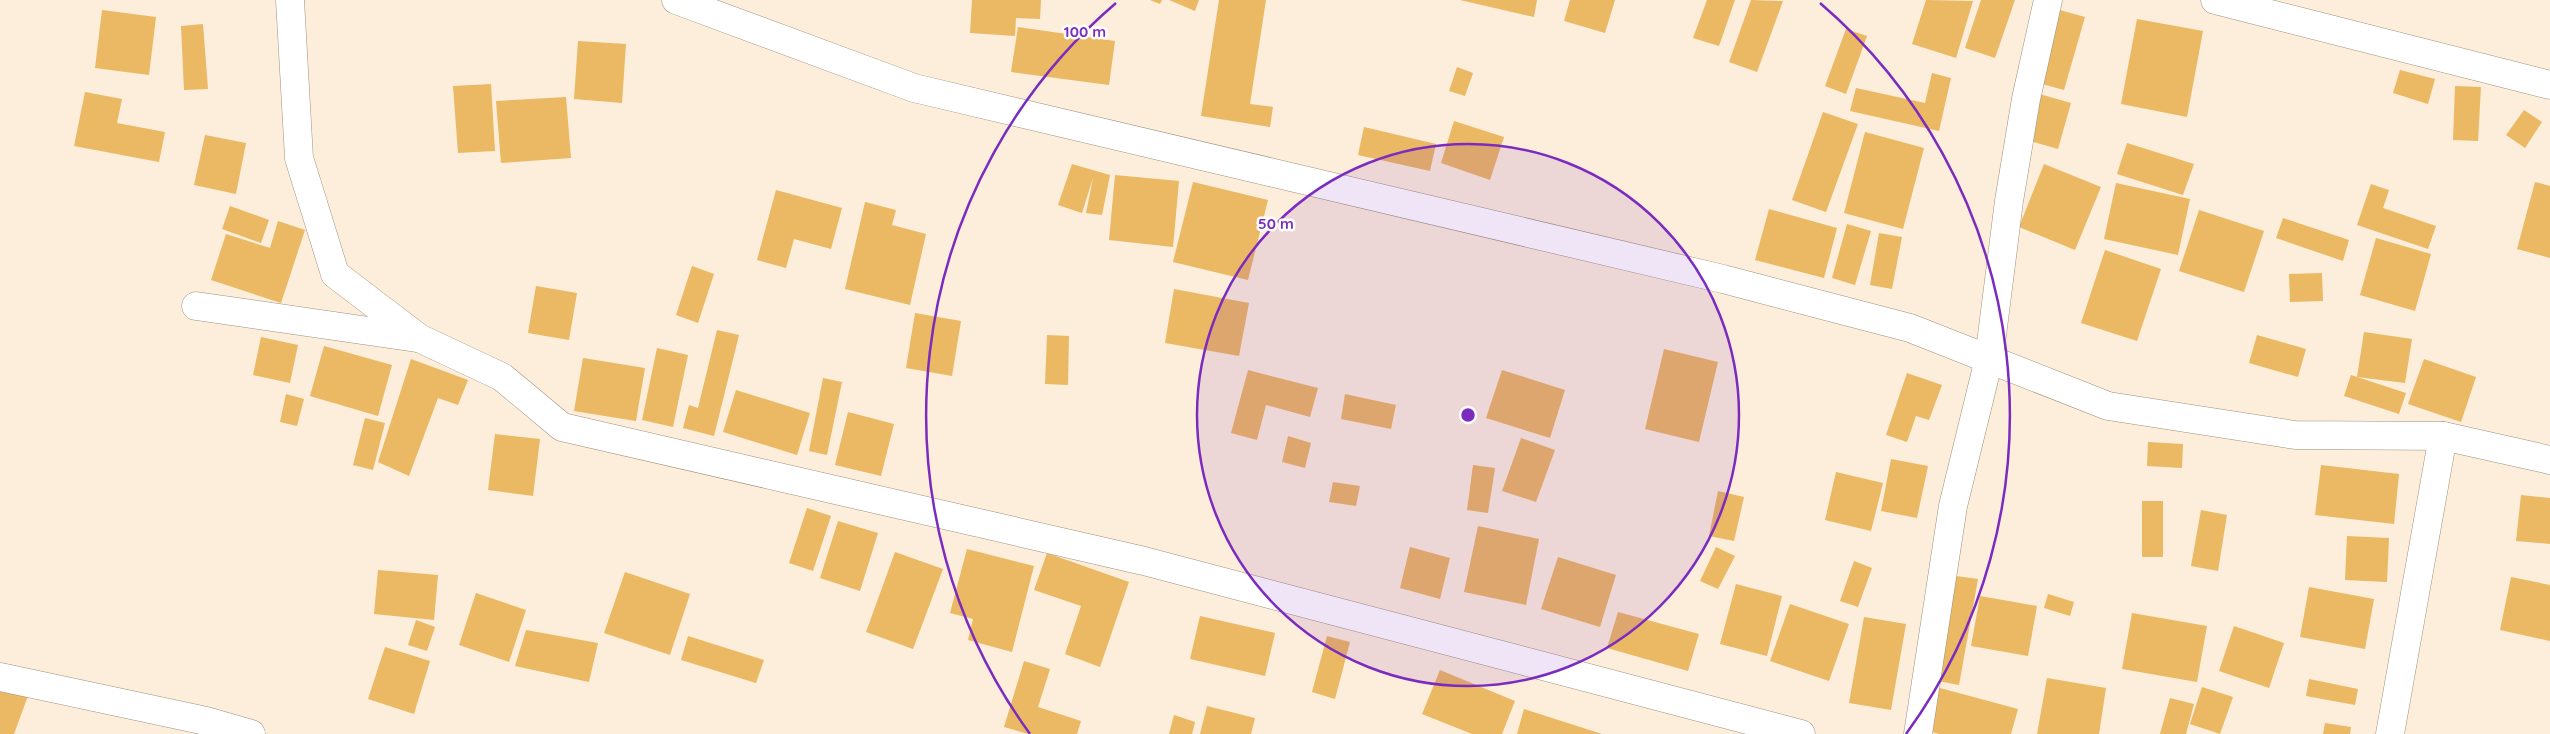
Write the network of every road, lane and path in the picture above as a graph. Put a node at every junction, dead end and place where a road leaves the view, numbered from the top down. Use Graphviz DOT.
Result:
graph roads {
  1 [pos="290,0"];
  2 [pos="676,0"];
  3 [pos="2048,0"];
  4 [pos="2215,0"];
  5 [pos="2550,85"];
  6 [pos="196,306"];
  7 [pos="419,338"];
  8 [pos="1989,359"];
  9 [pos="2443,436"];
  10 [pos="2550,460"];
  11 [pos="0,677"];
  12 [pos="251,734"];
  13 [pos="1801,734"];
  14 [pos="1918,734"];
  15 [pos="2390,734"];
  1 -- 7 [label="street"];
  2 -- 8 [label="street"];
  3 -- 8 [label="street"];
  4 -- 5 [label="street"];
  6 -- 7 [label="street"];
  7 -- 13 [label="street"];
  8 -- 9 [label="street"];
  8 -- 14 [label="street"];
  9 -- 10 [label="street"];
  9 -- 15 [label="street"];
  11 -- 12 [label="street"];
}
